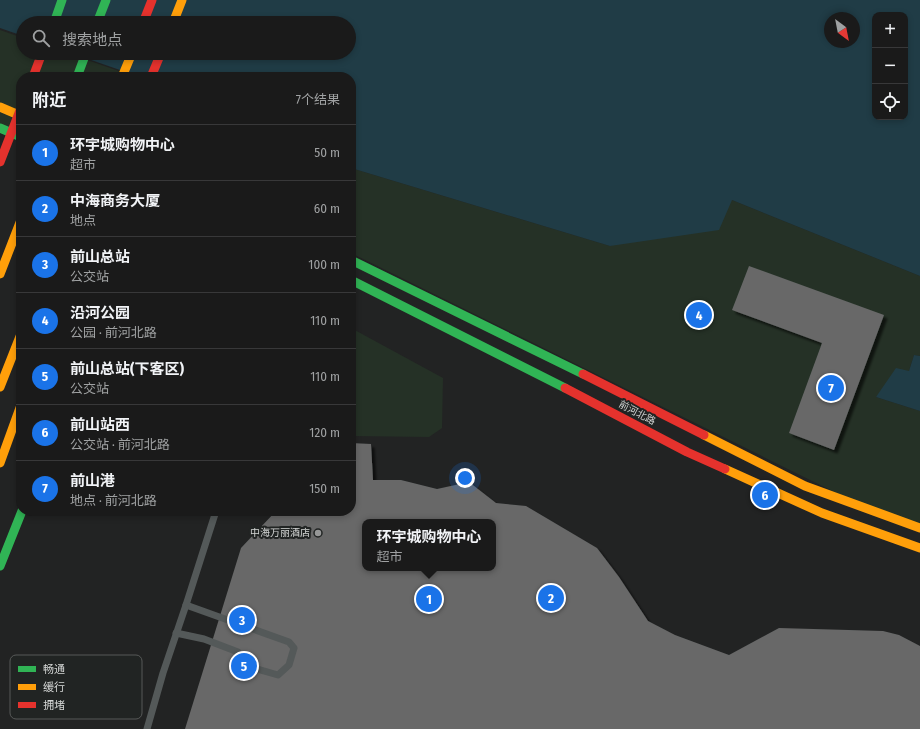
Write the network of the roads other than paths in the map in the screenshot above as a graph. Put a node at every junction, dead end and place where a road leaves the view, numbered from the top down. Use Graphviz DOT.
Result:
graph roads {
  1 [pos="62,0"];
  2 [pos="106,0"];
  3 [pos="152,0"];
  4 [pos="182,0"];
  5 [pos="56,16"];
  6 [pos="100,16"];
  7 [pos="146,16"];
  8 [pos="176,16"];
  9 [pos="39,60"];
  10 [pos="83,60"];
  11 [pos="129,60"];
  12 [pos="158,60"];
  13 [pos="35,72"];
  14 [pos="78,72"];
  15 [pos="124,72"];
  16 [pos="153,72"];
  17 [pos="0,107"];
  18 [pos="16,114"];
  19 [pos="16,121"];
  20 [pos="0,128"];
  21 [pos="16,135"];
  22 [pos="0,162"];
  23 [pos="16,233"];
  24 [pos="356,262"];
  25 [pos="0,274"];
  26 [pos="356,283"];
  27 [pos="16,347"];
  28 [pos="0,387"];
  29 [pos="16,417"];
  30 [pos="0,463"];
  31 [pos="20,516"];
  32 [pos="214,516"];
  33 [pos="920,528"];
  34 [pos="920,548"];
  35 [pos="0,566"];
  36 [pos="186,605"];
  37 [pos="176,633"];
  38 [pos="147,729"];
  1 -- 5 [label="main road"];
  2 -- 6 [label="main road"];
  3 -- 7 [label="main road"];
  4 -- 8 [label="main road"];
  9 -- 13 [label="main road"];
  10 -- 14 [label="main road"];
  11 -- 15 [label="main road"];
  12 -- 16 [label="main road"];
  17 -- 18 [label="main road"];
  19 -- 22 [label="main road, bridge"];
  20 -- 21 [label="main road"];
  23 -- 25 [label="main road"];
  24 -- 33 [label="main road, 前河北路"];
  26 -- 34 [label="main road, 前河北路"];
  27 -- 28 [label="main road"];
  29 -- 30 [label="main road"];
  31 -- 35 [label="main road"];
  32 -- 36 [label="lane"];
  36 -- 37 [label="lane"];
  36 -- 37 [label="lane"];
  37 -- 38 [label="lane"];
}
